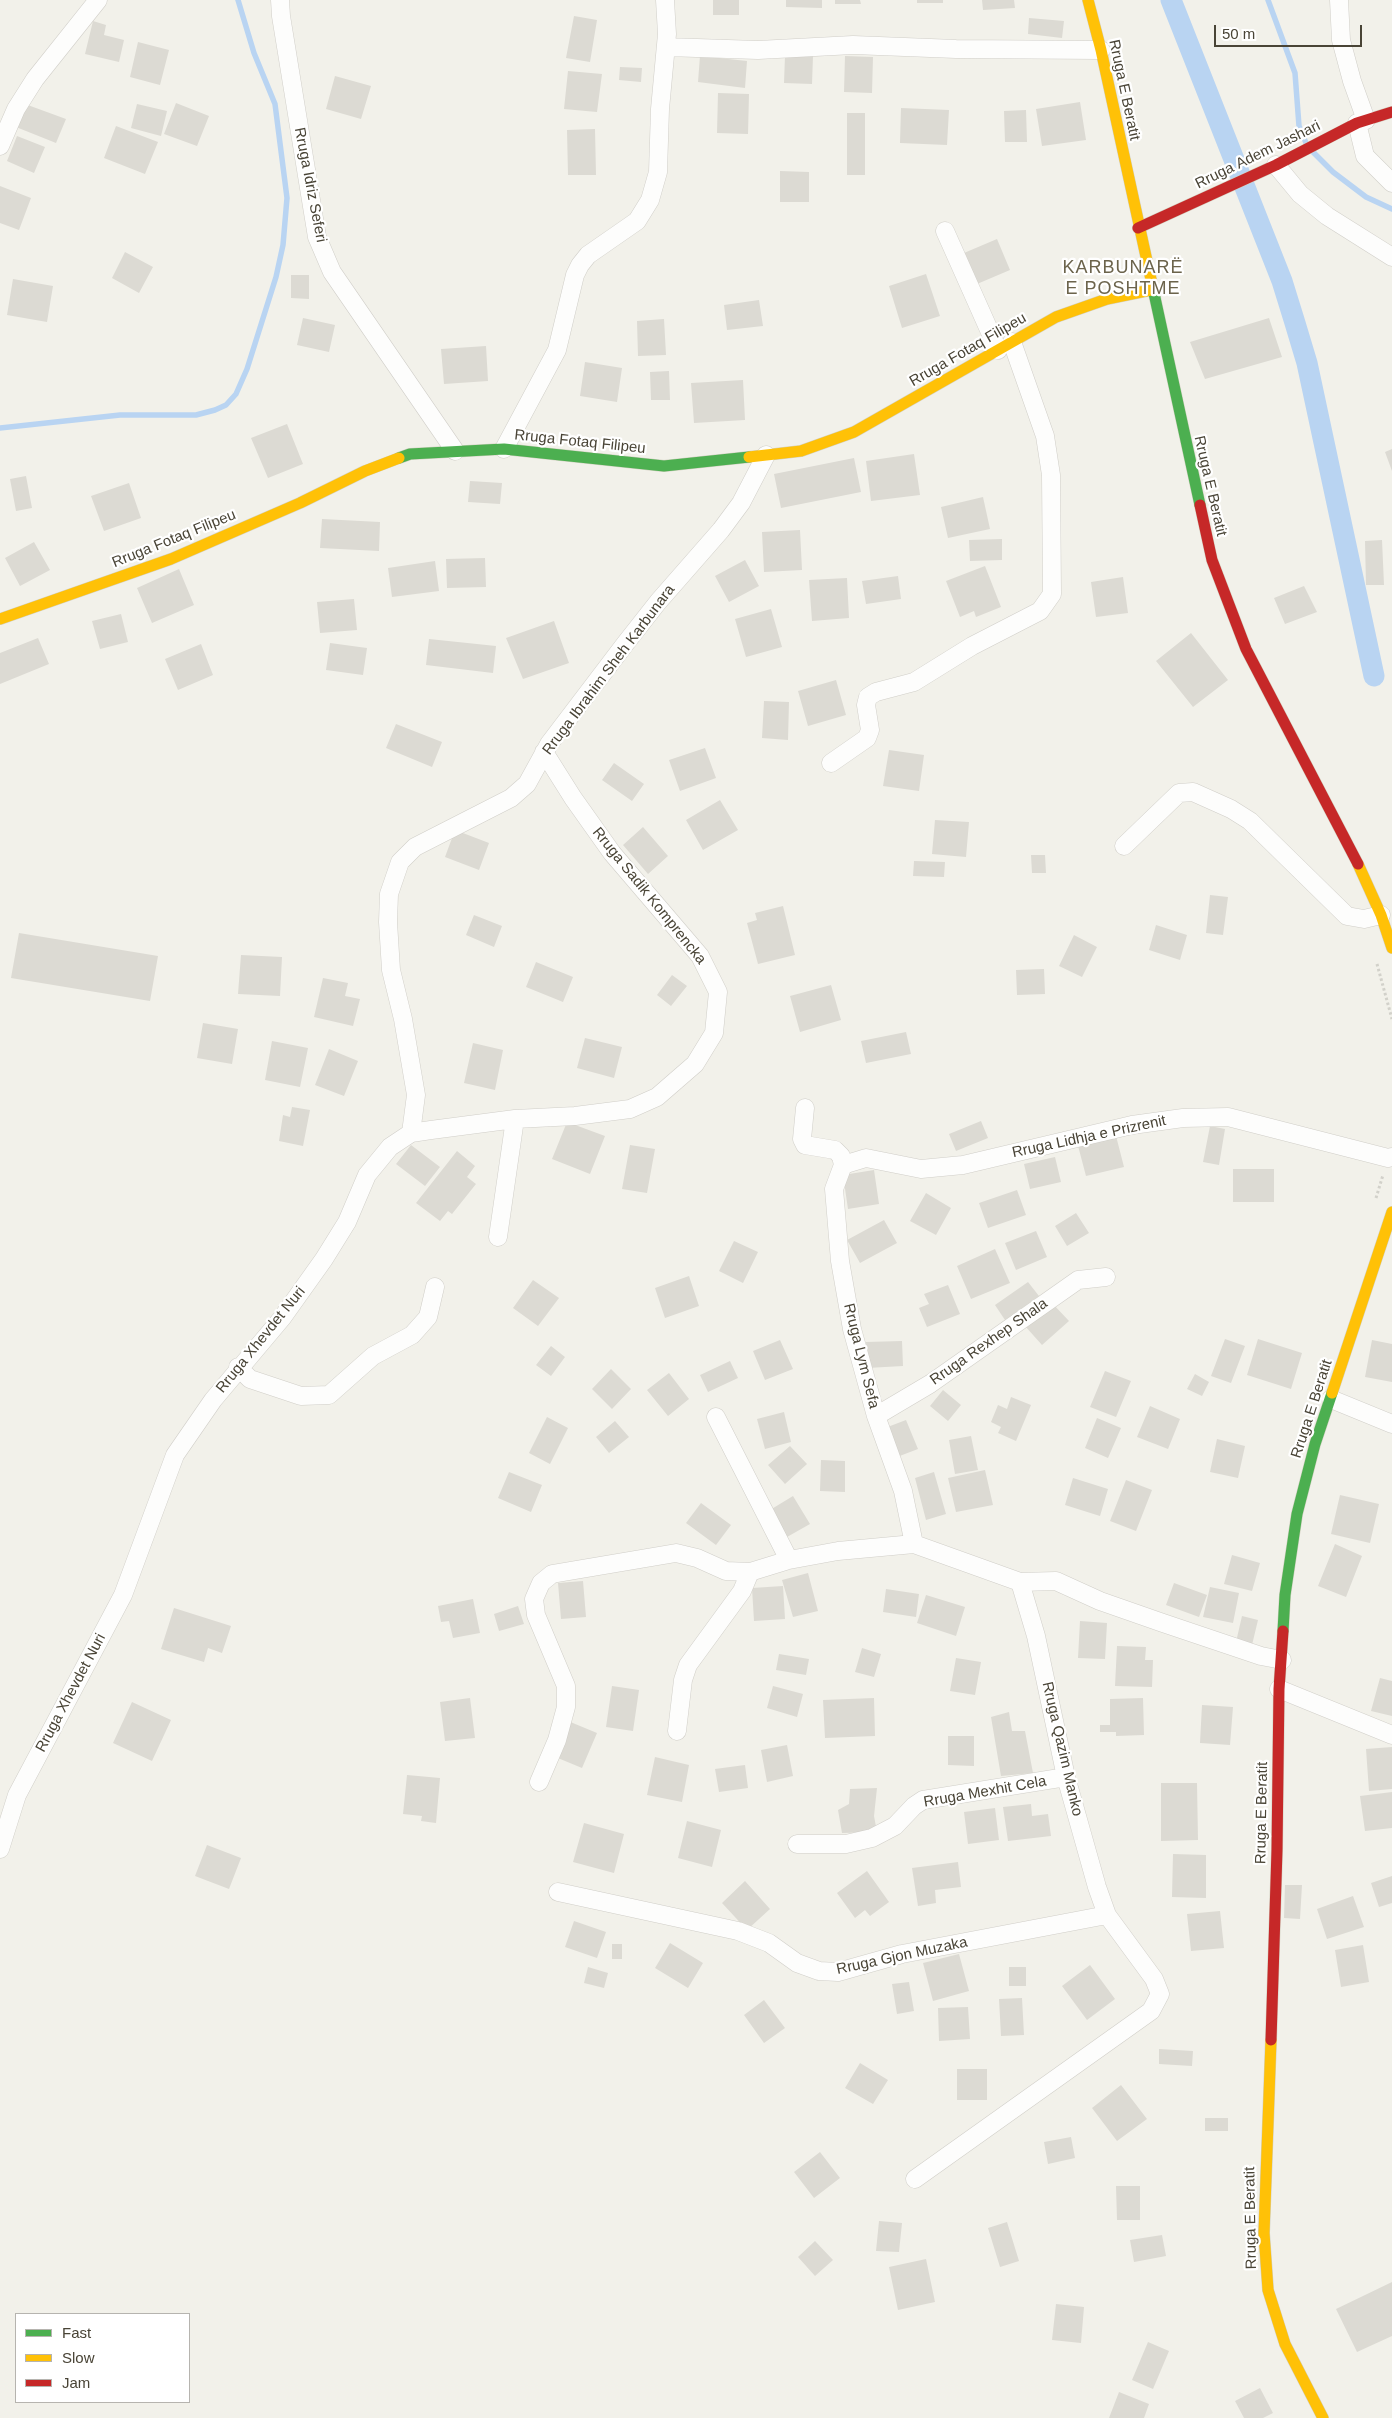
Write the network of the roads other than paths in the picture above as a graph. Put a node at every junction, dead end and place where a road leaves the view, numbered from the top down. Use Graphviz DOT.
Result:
graph roads {
  1 [pos="98,0"];
  2 [pos="280,0"];
  3 [pos="665,0"];
  4 [pos="1088,0"];
  5 [pos="1339,0"];
  6 [pos="666,47"];
  7 [pos="1101,50"];
  8 [pos="1392,112"];
  9 [pos="1355,124"];
  10 [pos="0,146"];
  11 [pos="1280,162"];
  12 [pos="1392,183"];
  13 [pos="1138,228"];
  14 [pos="946,231"];
  15 [pos="1392,257"];
  16 [pos="1151,290"];
  17 [pos="1005,346"];
  18 [pos="504,449"];
  19 [pos="456,451"];
  20 [pos="766,455"];
  21 [pos="0,619"];
  22 [pos="544,752"];
  23 [pos="831,763"];
  24 [pos="1124,846"];
  25 [pos="1381,915"];
  26 [pos="1392,948"];
  27 [pos="718,992"];
  28 [pos="806,1108"];
  29 [pos="515,1119"];
  30 [pos="411,1133"];
  31 [pos="1392,1157"];
  32 [pos="843,1165"];
  33 [pos="1392,1212"];
  34 [pos="498,1237"];
  35 [pos="1106,1277"];
  36 [pos="435,1287"];
  37 [pos="238,1368"];
  38 [pos="1331,1399"];
  39 [pos="876,1416"];
  40 [pos="716,1417"];
  41 [pos="1392,1424"];
  42 [pos="914,1544"];
  43 [pos="789,1560"];
  44 [pos="750,1572"];
  45 [pos="1020,1582"];
  46 [pos="1282,1660"];
  47 [pos="1279,1689"];
  48 [pos="677,1731"];
  49 [pos="1392,1735"];
  50 [pos="1066,1777"];
  51 [pos="539,1782"];
  52 [pos="797,1844"];
  53 [pos="0,1849"];
  54 [pos="558,1892"];
  55 [pos="1107,1915"];
  56 [pos="915,2179"];
  57 [pos="1323,2418"];
  1 -- 10 [label="street"];
  2 -- 19 [label="street, Rruga Idriz Seferi"];
  3 -- 6 [label="street"];
  4 -- 7 [label="main road, Rruga E Beratit"];
  5 -- 9 [label="street"];
  6 -- 7 [label="street"];
  6 -- 18 [label="street"];
  7 -- 13 [label="main road, Rruga E Beratit"];
  8 -- 9 [label="main road, Rruga Adem Jashari"];
  9 -- 11 [label="main road, Rruga Adem Jashari"];
  9 -- 12 [label="street"];
  11 -- 13 [label="main road, Rruga Adem Jashari"];
  11 -- 15 [label="street"];
  13 -- 16 [label="main road, Rruga E Beratit"];
  14 -- 17 [label="street"];
  16 -- 17 [label="main road, Rruga Fotaq Filipeu"];
  16 -- 25 [label="main road, Rruga E Beratit"];
  17 -- 20 [label="main road, Rruga Fotaq Filipeu"];
  17 -- 23 [label="street"];
  18 -- 19 [label="main road, Rruga Fotaq Filipeu"];
  18 -- 20 [label="main road, Rruga Fotaq Filipeu"];
  19 -- 21 [label="main road, Rruga Fotaq Filipeu"];
  20 -- 22 [label="street, Rruga Ibrahim Sheh Karbunara"];
  22 -- 27 [label="street, Rruga Sadik Komprencka"];
  22 -- 30 [label="street, Rruga Ibrahim Sheh Karbunara"];
  24 -- 25 [label="street"];
  25 -- 26 [label="main road, Rruga E Beratit"];
  27 -- 29 [label="street, Rruga Xhevdet Nuri"];
  28 -- 32 [label="street"];
  29 -- 30 [label="street, Rruga Xhevdet Nuri"];
  29 -- 34 [label="street"];
  30 -- 37 [label="street, Rruga Xhevdet Nuri"];
  31 -- 32 [label="street, Rruga Lidhja e Prizrenit"];
  32 -- 39 [label="street, Rruga Lym Sefa"];
  33 -- 38 [label="main road, Rruga E Beratit"];
  35 -- 39 [label="street, Rruga Rexhep Shala"];
  36 -- 37 [label="street"];
  37 -- 53 [label="street, Rruga Xhevdet Nuri"];
  38 -- 41 [label="street"];
  38 -- 46 [label="main road, Rruga E Beratit"];
  39 -- 42 [label="street, Rruga Lym Sefa"];
  40 -- 43 [label="street"];
  42 -- 43 [label="street"];
  42 -- 45 [label="street"];
  43 -- 44 [label="street"];
  44 -- 48 [label="street"];
  44 -- 51 [label="street"];
  45 -- 46 [label="street"];
  45 -- 50 [label="street, Rruga Qazim Manko"];
  46 -- 47 [label="main road, Rruga E Beratit"];
  47 -- 49 [label="street"];
  47 -- 57 [label="main road, Rruga E Beratit"];
  50 -- 52 [label="street, Rruga Mexhit Cela"];
  50 -- 55 [label="street, Rruga Qazim Manko"];
  54 -- 55 [label="street, Rruga Gjon Muzaka"];
  55 -- 56 [label="street, Rruga Qazim Manko"];
}
